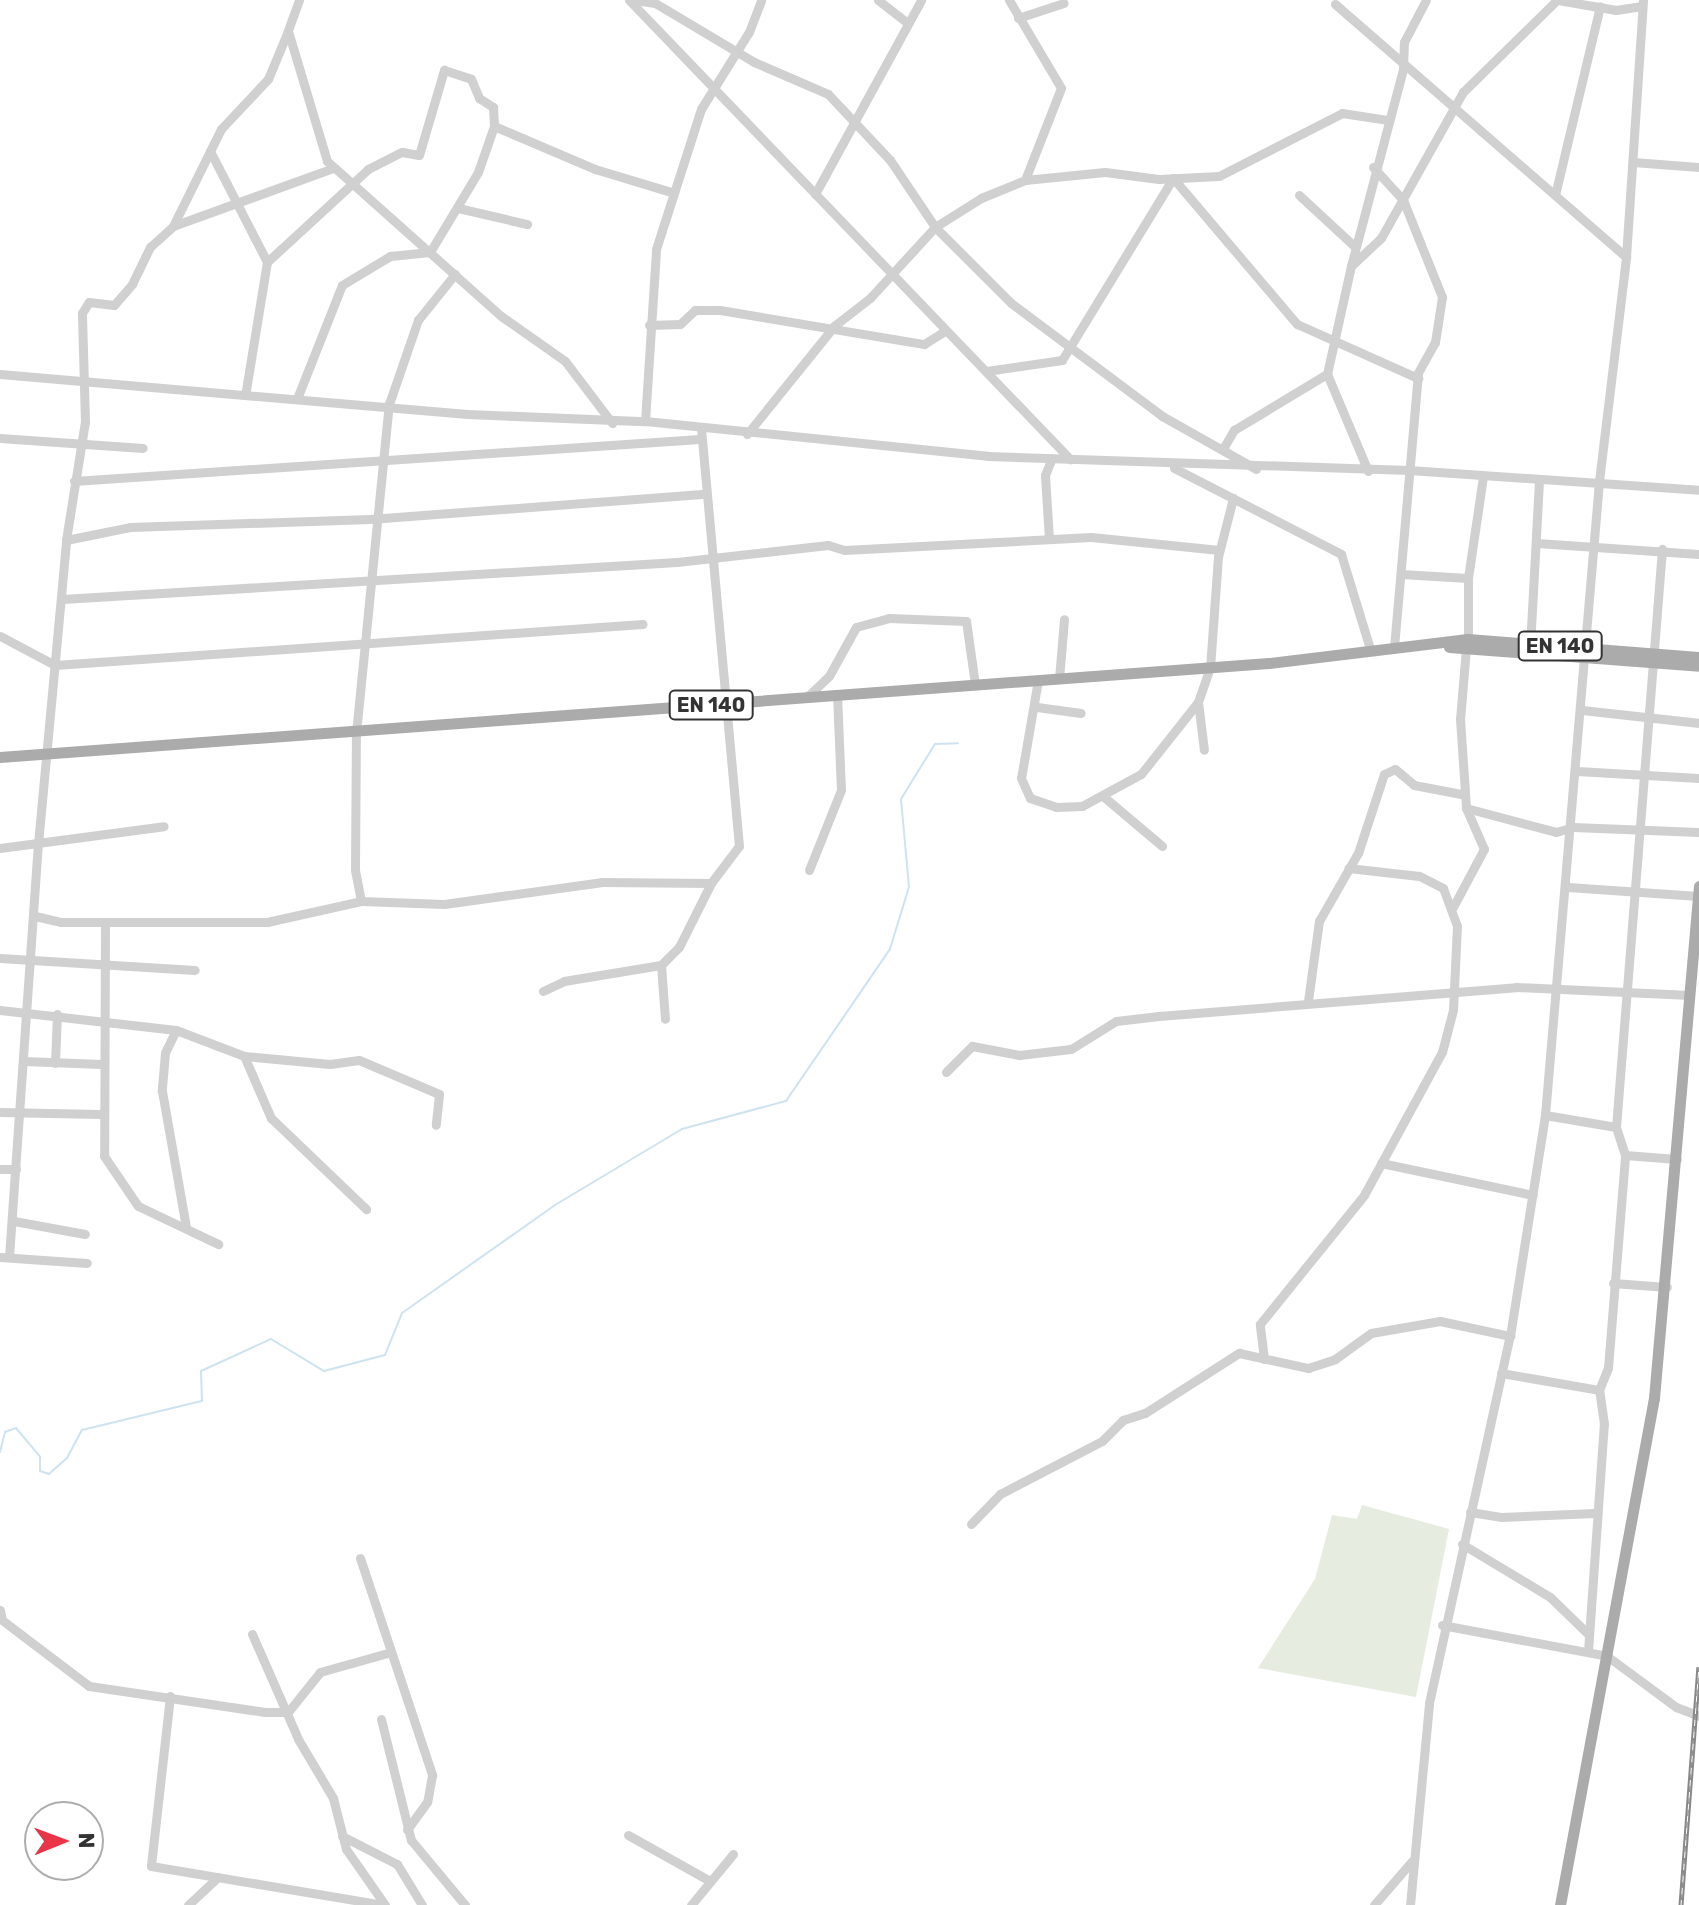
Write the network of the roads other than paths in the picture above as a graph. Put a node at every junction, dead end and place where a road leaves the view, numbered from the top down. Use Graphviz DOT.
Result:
graph roads {
  1 [pos="299,0"];
  2 [pos="632,0"];
  3 [pos="761,0"];
  4 [pos="878,0"];
  5 [pos="921,0"];
  6 [pos="1009,0"];
  7 [pos="1426,0"];
  8 [pos="1557,0"];
  9 [pos="1064,3"];
  10 [pos="1643,3"];
  11 [pos="1335,4"];
  12 [pos="1600,6"];
  13 [pos="1018,18"];
  14 [pos="907,23"];
  15 [pos="288,31"];
  16 [pos="733,51"];
  17 [pos="1403,69"];
  18 [pos="710,87"];
  19 [pos="1454,106"];
  20 [pos="855,117"];
  21 [pos="1388,120"];
  22 [pos="494,126"];
  23 [pos="210,151"];
  24 [pos="1633,162"];
  25 [pos="1373,167"];
  26 [pos="1699,167"];
  27 [pos="333,168"];
  28 [pos="1173,178"];
  29 [pos="1025,180"];
  30 [pos="352,186"];
  31 [pos="671,192"];
  32 [pos="815,194"];
  33 [pos="1299,195"];
  34 [pos="1555,195"];
  35 [pos="1403,200"];
  36 [pos="237,201"];
  37 [pos="458,208"];
  38 [pos="527,224"];
  39 [pos="173,226"];
  40 [pos="935,227"];
  41 [pos="1353,245"];
  42 [pos="430,252"];
  43 [pos="1626,257"];
  44 [pos="267,262"];
  45 [pos="1351,266"];
  46 [pos="889,272"];
  47 [pos="455,274"];
  48 [pos="649,325"];
  49 [pos="834,326"];
  50 [pos="943,332"];
  51 [pos="1331,340"];
  52 [pos="1069,352"];
  53 [pos="986,371"];
  54 [pos="0,374"];
  55 [pos="1327,374"];
  56 [pos="1418,378"];
  57 [pos="83,380"];
  58 [pos="246,390"];
  59 [pos="298,396"];
  60 [pos="389,404"];
  61 [pos="645,421"];
  62 [pos="612,423"];
  63 [pos="747,434"];
  64 [pos="701,435"];
  65 [pos="0,438"];
  66 [pos="79,440"];
  67 [pos="1224,447"];
  68 [pos="143,448"];
  69 [pos="1052,458"];
  70 [pos="1070,459"];
  71 [pos="383,461"];
  72 [pos="1171,466"];
  73 [pos="1256,469"];
  74 [pos="1409,470"];
  75 [pos="1368,471"];
  76 [pos="1483,476"];
  77 [pos="1539,479"];
  78 [pos="74,481"];
  79 [pos="1599,481"];
  80 [pos="1699,490"];
  81 [pos="705,494"];
  82 [pos="1233,498"];
  83 [pos="379,516"];
  84 [pos="1049,539"];
  85 [pos="66,540"];
  86 [pos="1537,543"];
  87 [pos="1596,545"];
  88 [pos="1662,549"];
  89 [pos="1215,554"];
  90 [pos="1699,554"];
  91 [pos="711,559"];
  92 [pos="1401,574"];
  93 [pos="1468,578"];
  94 [pos="374,580"];
  95 [pos="62,599"];
  96 [pos="1064,619"];
  97 [pos="643,624"];
  98 [pos="0,636"];
  99 [pos="365,643"];
  100 [pos="1467,644"];
  101 [pos="1394,647"];
  102 [pos="1530,648"];
  103 [pos="1370,649"];
  104 [pos="1587,652"];
  105 [pos="1699,657"];
  106 [pos="1652,658"];
  107 [pos="55,665"];
  108 [pos="1699,666"];
  109 [pos="1210,668"];
  110 [pos="1059,679"];
  111 [pos="1038,680"];
  112 [pos="975,684"];
  113 [pos="837,695"];
  114 [pos="807,697"];
  115 [pos="1198,702"];
  116 [pos="721,704"];
  117 [pos="1037,707"];
  118 [pos="1582,710"];
  119 [pos="1081,713"];
  120 [pos="1648,718"];
  121 [pos="1699,723"];
  122 [pos="356,733"];
  123 [pos="1204,750"];
  124 [pos="50,753"];
  125 [pos="0,757"];
  126 [pos="1577,771"];
  127 [pos="1643,777"];
  128 [pos="1699,778"];
  129 [pos="1461,794"];
  130 [pos="1104,797"];
  131 [pos="1466,808"];
  132 [pos="164,826"];
  133 [pos="1573,827"];
  134 [pos="1643,830"];
  135 [pos="1699,832"];
  136 [pos="38,844"];
  137 [pos="1162,846"];
  138 [pos="0,848"];
  139 [pos="1348,868"];
  140 [pos="809,870"];
  141 [pos="711,883"];
  142 [pos="1699,886"];
  143 [pos="1568,887"];
  144 [pos="1636,892"];
  145 [pos="1698,896"];
  146 [pos="361,901"];
  147 [pos="1453,907"];
  148 [pos="35,916"];
  149 [pos="105,923"];
  150 [pos="0,958"];
  151 [pos="32,963"];
  152 [pos="104,964"];
  153 [pos="661,965"];
  154 [pos="195,970"];
  155 [pos="1560,988"];
  156 [pos="1456,990"];
  157 [pos="543,991"];
  158 [pos="1626,992"];
  159 [pos="1690,995"];
  160 [pos="1308,1001"];
  161 [pos="0,1010"];
  162 [pos="28,1012"];
  163 [pos="57,1014"];
  164 [pos="102,1019"];
  165 [pos="665,1019"];
  166 [pos="176,1030"];
  167 [pos="244,1056"];
  168 [pos="24,1061"];
  169 [pos="55,1063"];
  170 [pos="101,1064"];
  171 [pos="946,1072"];
  172 [pos="0,1112"];
  173 [pos="20,1114"];
  174 [pos="100,1114"];
  175 [pos="1545,1115"];
  176 [pos="436,1125"];
  177 [pos="1616,1127"];
  178 [pos="1625,1155"];
  179 [pos="1677,1159"];
  180 [pos="1381,1163"];
  181 [pos="0,1169"];
  182 [pos="16,1169"];
  183 [pos="1533,1195"];
  184 [pos="366,1209"];
  185 [pos="14,1221"];
  186 [pos="186,1227"];
  187 [pos="85,1234"];
  188 [pos="218,1244"];
  189 [pos="5,1257"];
  190 [pos="87,1263"];
  191 [pos="1613,1283"];
  192 [pos="1667,1287"];
  193 [pos="1510,1336"];
  194 [pos="1264,1359"];
  195 [pos="1501,1373"];
  196 [pos="1599,1390"];
  197 [pos="1470,1512"];
  198 [pos="1595,1513"];
  199 [pos="971,1524"];
  200 [pos="1462,1544"];
  201 [pos="360,1558"];
  202 [pos="0,1610"];
  203 [pos="1442,1625"];
  204 [pos="1587,1633"];
  205 [pos="252,1634"];
  206 [pos="1588,1651"];
  207 [pos="391,1652"];
  208 [pos="1607,1656"];
  209 [pos="170,1696"];
  210 [pos="288,1712"];
  211 [pos="1699,1716"];
  212 [pos="381,1719"];
  213 [pos="407,1830"];
  214 [pos="628,1835"];
  215 [pos="342,1836"];
  216 [pos="733,1854"];
  217 [pos="1412,1861"];
  218 [pos="218,1877"];
  219 [pos="710,1881"];
  220 [pos="188,1905"];
  221 [pos="385,1905"];
  222 [pos="422,1905"];
  223 [pos="465,1905"];
  224 [pos="691,1905"];
  225 [pos="1374,1905"];
  226 [pos="1410,1905"];
  227 [pos="1560,1905"];
  1 -- 15 [label="street"];
  2 -- 16 [label="street"];
  2 -- 18 [label="street"];
  3 -- 16 [label="street"];
  4 -- 14 [label="street"];
  5 -- 14 [label="street"];
  6 -- 13 [label="street"];
  7 -- 17 [label="street"];
  8 -- 12 [label="street"];
  8 -- 19 [label="street"];
  9 -- 13 [label="street"];
  10 -- 12 [label="street"];
  10 -- 24 [label="street"];
  11 -- 17 [label="street"];
  12 -- 34 [label="street"];
  13 -- 29 [label="street"];
  14 -- 20 [label="street"];
  15 -- 23 [label="street"];
  15 -- 27 [label="street"];
  16 -- 18 [label="street"];
  16 -- 20 [label="street"];
  17 -- 19 [label="street"];
  17 -- 21 [label="street"];
  18 -- 31 [label="street"];
  18 -- 32 [label="street"];
  19 -- 34 [label="street"];
  19 -- 35 [label="street"];
  20 -- 32 [label="street"];
  20 -- 40 [label="street"];
  21 -- 25 [label="street"];
  21 -- 28 [label="street"];
  22 -- 30 [label="street"];
  22 -- 31 [label="street"];
  22 -- 37 [label="street"];
  23 -- 36 [label="street"];
  23 -- 39 [label="street"];
  24 -- 26 [label="street"];
  24 -- 43 [label="street"];
  25 -- 35 [label="street"];
  25 -- 41 [label="street"];
  27 -- 30 [label="street"];
  27 -- 36 [label="street"];
  28 -- 29 [label="street"];
  28 -- 51 [label="street"];
  28 -- 52 [label="street"];
  29 -- 40 [label="street"];
  30 -- 42 [label="street"];
  30 -- 44 [label="street"];
  31 -- 48 [label="street"];
  32 -- 46 [label="street"];
  33 -- 41 [label="street"];
  34 -- 43 [label="street"];
  35 -- 45 [label="street"];
  35 -- 56 [label="street"];
  36 -- 39 [label="street"];
  36 -- 44 [label="street"];
  37 -- 38 [label="street"];
  37 -- 42 [label="street"];
  39 -- 57 [label="street"];
  40 -- 46 [label="street"];
  40 -- 52 [label="street"];
  41 -- 45 [label="street"];
  42 -- 47 [label="street"];
  42 -- 59 [label="street"];
  43 -- 79 [label="street"];
  44 -- 58 [label="street"];
  45 -- 51 [label="street"];
  46 -- 49 [label="street"];
  46 -- 50 [label="street"];
  47 -- 60 [label="street"];
  47 -- 62 [label="street"];
  48 -- 49 [label="street"];
  48 -- 61 [label="street"];
  49 -- 50 [label="street"];
  49 -- 63 [label="street"];
  50 -- 53 [label="street"];
  51 -- 55 [label="street"];
  51 -- 56 [label="street"];
  52 -- 53 [label="street"];
  52 -- 67 [label="street"];
  53 -- 70 [label="street"];
  54 -- 57 [label="street"];
  55 -- 67 [label="street"];
  55 -- 75 [label="street"];
  56 -- 74 [label="street"];
  57 -- 58 [label="street"];
  57 -- 66 [label="street"];
  58 -- 59 [label="street"];
  59 -- 60 [label="street"];
  60 -- 62 [label="street"];
  60 -- 71 [label="street"];
  61 -- 62 [label="street"];
  61 -- 64 [label="street"];
  63 -- 64 [label="street"];
  63 -- 69 [label="street"];
  64 -- 71 [label="street"];
  64 -- 81 [label="street"];
  65 -- 66 [label="street"];
  66 -- 68 [label="street"];
  66 -- 78 [label="street"];
  67 -- 73 [label="street"];
  69 -- 70 [label="street"];
  69 -- 84 [label="street"];
  70 -- 72 [label="street"];
  71 -- 78 [label="street"];
  71 -- 83 [label="street"];
  72 -- 73 [label="street"];
  72 -- 82 [label="street"];
  73 -- 75 [label="street"];
  74 -- 75 [label="street"];
  74 -- 76 [label="street"];
  74 -- 92 [label="street"];
  76 -- 77 [label="street"];
  76 -- 93 [label="street"];
  77 -- 79 [label="street"];
  77 -- 86 [label="street"];
  78 -- 85 [label="street"];
  79 -- 80 [label="street"];
  79 -- 87 [label="street"];
  81 -- 83 [label="street"];
  81 -- 91 [label="street"];
  82 -- 89 [label="street"];
  82 -- 103 [label="street"];
  83 -- 85 [label="street"];
  83 -- 94 [label="street"];
  84 -- 89 [label="street"];
  84 -- 91 [label="street"];
  85 -- 95 [label="street"];
  86 -- 87 [label="street"];
  86 -- 102 [label="street"];
  87 -- 88 [label="street"];
  87 -- 104 [label="street"];
  88 -- 90 [label="street"];
  88 -- 106 [label="street"];
  89 -- 109 [label="street"];
  91 -- 94 [label="street"];
  91 -- 116 [label="street"];
  92 -- 93 [label="street"];
  92 -- 101 [label="street"];
  93 -- 100 [label="street"];
  94 -- 95 [label="street"];
  94 -- 99 [label="street"];
  95 -- 107 [label="street"];
  96 -- 110 [label="street"];
  97 -- 99 [label="street"];
  98 -- 107 [label="street"];
  99 -- 107 [label="street"];
  99 -- 122 [label="street"];
  100 -- 101 [label="main road, EN 140"];
  100 -- 102 [label="main road, EN 140"];
  100 -- 129 [label="street"];
  101 -- 103 [label="main road, EN 140"];
  102 -- 104 [label="main road, EN 140"];
  103 -- 109 [label="main road, EN 140"];
  104 -- 106 [label="main road, EN 140"];
  104 -- 118 [label="street"];
  105 -- 106 [label="main road, EN 140"];
  106 -- 108 [label="main road, EN 140"];
  106 -- 120 [label="street"];
  107 -- 124 [label="street"];
  109 -- 110 [label="main road, EN 140"];
  109 -- 115 [label="street"];
  110 -- 111 [label="main road, EN 140"];
  111 -- 112 [label="main road, EN 140"];
  111 -- 117 [label="street"];
  112 -- 113 [label="main road, EN 140"];
  112 -- 114 [label="street"];
  113 -- 114 [label="main road, EN 140"];
  113 -- 140 [label="street"];
  114 -- 116 [label="main road, EN 140"];
  115 -- 123 [label="street"];
  115 -- 130 [label="street"];
  116 -- 122 [label="main road, EN 140"];
  116 -- 141 [label="street"];
  117 -- 119 [label="street"];
  117 -- 130 [label="street"];
  118 -- 120 [label="street"];
  118 -- 126 [label="street"];
  120 -- 121 [label="street"];
  120 -- 127 [label="street"];
  122 -- 124 [label="main road, EN 140"];
  122 -- 146 [label="street"];
  124 -- 125 [label="main road, EN 140"];
  124 -- 136 [label="street"];
  126 -- 127 [label="street"];
  126 -- 133 [label="street"];
  127 -- 128 [label="street"];
  127 -- 134 [label="street"];
  129 -- 131 [label="street"];
  129 -- 139 [label="street"];
  130 -- 137 [label="street"];
  131 -- 133 [label="street"];
  131 -- 147 [label="street"];
  132 -- 136 [label="street"];
  133 -- 134 [label="street"];
  133 -- 143 [label="street"];
  134 -- 135 [label="street"];
  134 -- 144 [label="street"];
  136 -- 138 [label="street"];
  136 -- 148 [label="street"];
  139 -- 147 [label="street"];
  139 -- 160 [label="street"];
  141 -- 146 [label="street"];
  141 -- 153 [label="street"];
  142 -- 145 [label="main road"];
  143 -- 144 [label="street"];
  143 -- 155 [label="street"];
  144 -- 145 [label="street"];
  144 -- 158 [label="street"];
  145 -- 159 [label="main road"];
  146 -- 149 [label="street"];
  147 -- 156 [label="street"];
  148 -- 149 [label="street"];
  148 -- 151 [label="street"];
  149 -- 152 [label="street"];
  150 -- 151 [label="street"];
  151 -- 152 [label="street"];
  151 -- 162 [label="street"];
  152 -- 154 [label="street"];
  152 -- 164 [label="street"];
  153 -- 157 [label="street"];
  153 -- 165 [label="street"];
  155 -- 156 [label="street"];
  155 -- 158 [label="street"];
  155 -- 175 [label="street"];
  156 -- 160 [label="street"];
  156 -- 180 [label="street"];
  158 -- 159 [label="street"];
  158 -- 177 [label="street"];
  159 -- 179 [label="main road"];
  160 -- 171 [label="street"];
  161 -- 162 [label="street"];
  162 -- 163 [label="street"];
  162 -- 168 [label="street"];
  163 -- 164 [label="street"];
  163 -- 169 [label="street"];
  164 -- 166 [label="street"];
  164 -- 170 [label="street"];
  166 -- 167 [label="street"];
  166 -- 186 [label="street"];
  167 -- 176 [label="street"];
  167 -- 184 [label="street"];
  168 -- 169 [label="street"];
  168 -- 173 [label="street"];
  169 -- 170 [label="street"];
  170 -- 174 [label="street"];
  172 -- 173 [label="street"];
  173 -- 174 [label="street"];
  173 -- 182 [label="street"];
  174 -- 186 [label="street"];
  175 -- 177 [label="street"];
  175 -- 183 [label="street"];
  177 -- 178 [label="street"];
  178 -- 179 [label="street"];
  178 -- 191 [label="street"];
  179 -- 192 [label="main road"];
  180 -- 183 [label="street"];
  180 -- 194 [label="street"];
  181 -- 182 [label="street"];
  182 -- 185 [label="street"];
  183 -- 193 [label="street"];
  185 -- 187 [label="street"];
  185 -- 189 [label="street"];
  186 -- 188 [label="street"];
  189 -- 190 [label="street"];
  191 -- 192 [label="street"];
  191 -- 196 [label="street"];
  192 -- 208 [label="main road"];
  193 -- 194 [label="street"];
  193 -- 195 [label="street"];
  194 -- 199 [label="street"];
  195 -- 196 [label="street"];
  195 -- 197 [label="street"];
  196 -- 198 [label="street"];
  197 -- 198 [label="street"];
  197 -- 200 [label="street"];
  198 -- 204 [label="street"];
  200 -- 203 [label="street"];
  200 -- 204 [label="street"];
  201 -- 207 [label="street"];
  202 -- 209 [label="street"];
  203 -- 206 [label="street"];
  203 -- 217 [label="street"];
  204 -- 206 [label="street"];
  205 -- 210 [label="street"];
  206 -- 208 [label="street"];
  207 -- 210 [label="street"];
  207 -- 213 [label="street"];
  208 -- 211 [label="street"];
  208 -- 227 [label="main road"];
  209 -- 210 [label="street"];
  209 -- 218 [label="street"];
  210 -- 215 [label="street"];
  212 -- 213 [label="street"];
  213 -- 223 [label="street"];
  214 -- 219 [label="street"];
  215 -- 221 [label="street"];
  215 -- 222 [label="street"];
  216 -- 219 [label="street"];
  217 -- 225 [label="street"];
  217 -- 226 [label="street"];
  218 -- 220 [label="street"];
  218 -- 221 [label="street"];
  219 -- 224 [label="street"];
}
